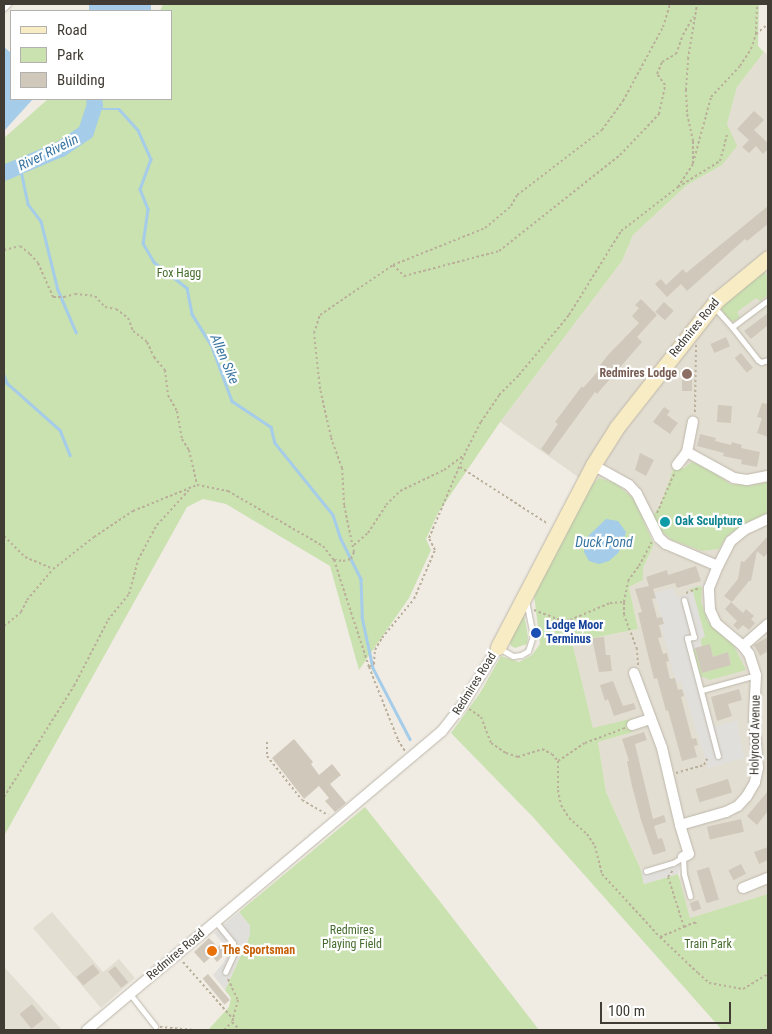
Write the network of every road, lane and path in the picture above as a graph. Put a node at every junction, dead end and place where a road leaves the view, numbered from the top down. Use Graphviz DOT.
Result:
graph roads {
  1 [pos="8,4"];
  2 [pos="670,4"];
  3 [pos="697,4"];
  4 [pos="757,4"];
  5 [pos="4,8"];
  6 [pos="694,15"];
  7 [pos="768,24"];
  8 [pos="756,34"];
  9 [pos="726,135"];
  10 [pos="693,164"];
  11 [pos="678,187"];
  12 [pos="4,250"];
  13 [pos="767,263"];
  14 [pos="394,265"];
  15 [pos="768,300"];
  16 [pos="712,305"];
  17 [pos="732,328"];
  18 [pos="688,336"];
  19 [pos="768,360"];
  20 [pos="693,422"];
  21 [pos="686,452"];
  22 [pos="465,454"];
  23 [pos="593,465"];
  24 [pos="678,465"];
  25 [pos="460,467"];
  26 [pos="768,476"];
  27 [pos="198,485"];
  28 [pos="191,489"];
  29 [pos="649,519"];
  30 [pos="768,519"];
  31 [pos="558,531"];
  32 [pos="656,533"];
  33 [pos="4,536"];
  34 [pos="353,545"];
  35 [pos="334,560"];
  36 [pos="718,566"];
  37 [pos="53,569"];
  38 [pos="709,588"];
  39 [pos="526,600"];
  40 [pos="684,600"];
  41 [pos="624,602"];
  42 [pos="768,624"];
  43 [pos="4,626"];
  44 [pos="743,646"];
  45 [pos="498,647"];
  46 [pos="369,667"];
  47 [pos="634,673"];
  48 [pos="756,675"];
  49 [pos="702,690"];
  50 [pos="463,704"];
  51 [pos="651,719"];
  52 [pos="632,725"];
  53 [pos="267,742"];
  54 [pos="768,752"];
  55 [pos="757,755"];
  56 [pos="718,756"];
  57 [pos="410,758"];
  58 [pos="707,759"];
  59 [pos="558,761"];
  60 [pos="668,775"];
  61 [pos="4,797"];
  62 [pos="335,822"];
  63 [pos="680,825"];
  64 [pos="686,856"];
  65 [pos="646,871"];
  66 [pos="668,877"];
  67 [pos="768,878"];
  68 [pos="743,888"];
  69 [pos="690,896"];
  70 [pos="216,922"];
  71 [pos="684,927"];
  72 [pos="698,927"];
  73 [pos="660,937"];
  74 [pos="177,955"];
  75 [pos="225,972"];
  76 [pos="768,974"];
  77 [pos="130,994"];
  78 [pos="233,1020"];
  79 [pos="155,1026"];
  80 [pos="87,1030"];
  81 [pos="195,1030"];
  82 [pos="224,1030"];
  83 [pos="240,1030"];
  1 -- 5 [label="lane"];
  2 -- 14 [label="path"];
  3 -- 6 [label="path"];
  4 -- 8 [label="path"];
  6 -- 10 [label="path"];
  6 -- 14 [label="path"];
  7 -- 8 [label="path"];
  8 -- 10 [label="path"];
  9 -- 11 [label="path"];
  10 -- 11 [label="path"];
  11 -- 22 [label="path"];
  12 -- 27 [label="path"];
  13 -- 16 [label="street, Redmires Road"];
  14 -- 34 [label="path"];
  15 -- 17 [label="lane"];
  16 -- 17 [label="lane"];
  16 -- 18 [label="street, Redmires Road"];
  17 -- 19 [label="lane"];
  18 -- 20 [label="path"];
  18 -- 23 [label="street, Redmires Road"];
  20 -- 21 [label="street"];
  21 -- 24 [label="street"];
  21 -- 26 [label="street"];
  22 -- 25 [label="path"];
  22 -- 34 [label="path"];
  23 -- 29 [label="street"];
  23 -- 31 [label="street, Redmires Road"];
  24 -- 29 [label="path"];
  25 -- 31 [label="path"];
  25 -- 46 [label="path"];
  27 -- 28 [label="path"];
  27 -- 35 [label="path"];
  28 -- 37 [label="path"];
  28 -- 61 [label="path"];
  29 -- 32 [label="street"];
  30 -- 36 [label="street, Holyrood Avenue"];
  31 -- 39 [label="street, Redmires Road"];
  32 -- 36 [label="street"];
  32 -- 41 [label="path"];
  33 -- 37 [label="path"];
  34 -- 35 [label="path"];
  35 -- 46 [label="path"];
  36 -- 38 [label="street, Holyrood Avenue"];
  37 -- 43 [label="path"];
  38 -- 40 [label="path"];
  38 -- 44 [label="street, Holyrood Avenue"];
  39 -- 41 [label="path"];
  39 -- 45 [label="street, Redmires Road"];
  39 -- 45 [label="lane"];
  40 -- 49 [label="lane"];
  41 -- 47 [label="path"];
  42 -- 44 [label="street"];
  44 -- 48 [label="street, Holyrood Avenue"];
  45 -- 50 [label="street, Redmires Road"];
  46 -- 57 [label="path"];
  47 -- 51 [label="street"];
  48 -- 49 [label="lane"];
  48 -- 55 [label="street, Holyrood Avenue"];
  49 -- 56 [label="lane"];
  50 -- 57 [label="street, Redmires Road"];
  50 -- 59 [label="path"];
  51 -- 52 [label="street"];
  51 -- 60 [label="street"];
  52 -- 59 [label="path"];
  53 -- 62 [label="path"];
  54 -- 55 [label="street"];
  55 -- 63 [label="street, Holyrood Avenue"];
  57 -- 62 [label="street, Redmires Road"];
  58 -- 60 [label="path"];
  59 -- 73 [label="path"];
  60 -- 63 [label="street"];
  62 -- 70 [label="street, Redmires Road"];
  63 -- 64 [label="street"];
  64 -- 65 [label="lane"];
  64 -- 69 [label="lane"];
  66 -- 71 [label="path"];
  67 -- 68 [label="street"];
  70 -- 74 [label="street, Redmires Road"];
  70 -- 75 [label="lane"];
  71 -- 72 [label="path"];
  71 -- 73 [label="path"];
  73 -- 76 [label="path"];
  74 -- 77 [label="street, Redmires Road"];
  74 -- 78 [label="path"];
  75 -- 78 [label="path"];
  77 -- 79 [label="lane"];
  77 -- 80 [label="street, Redmires Road"];
  78 -- 82 [label="path"];
  78 -- 83 [label="path"];
  79 -- 81 [label="path"];
}
